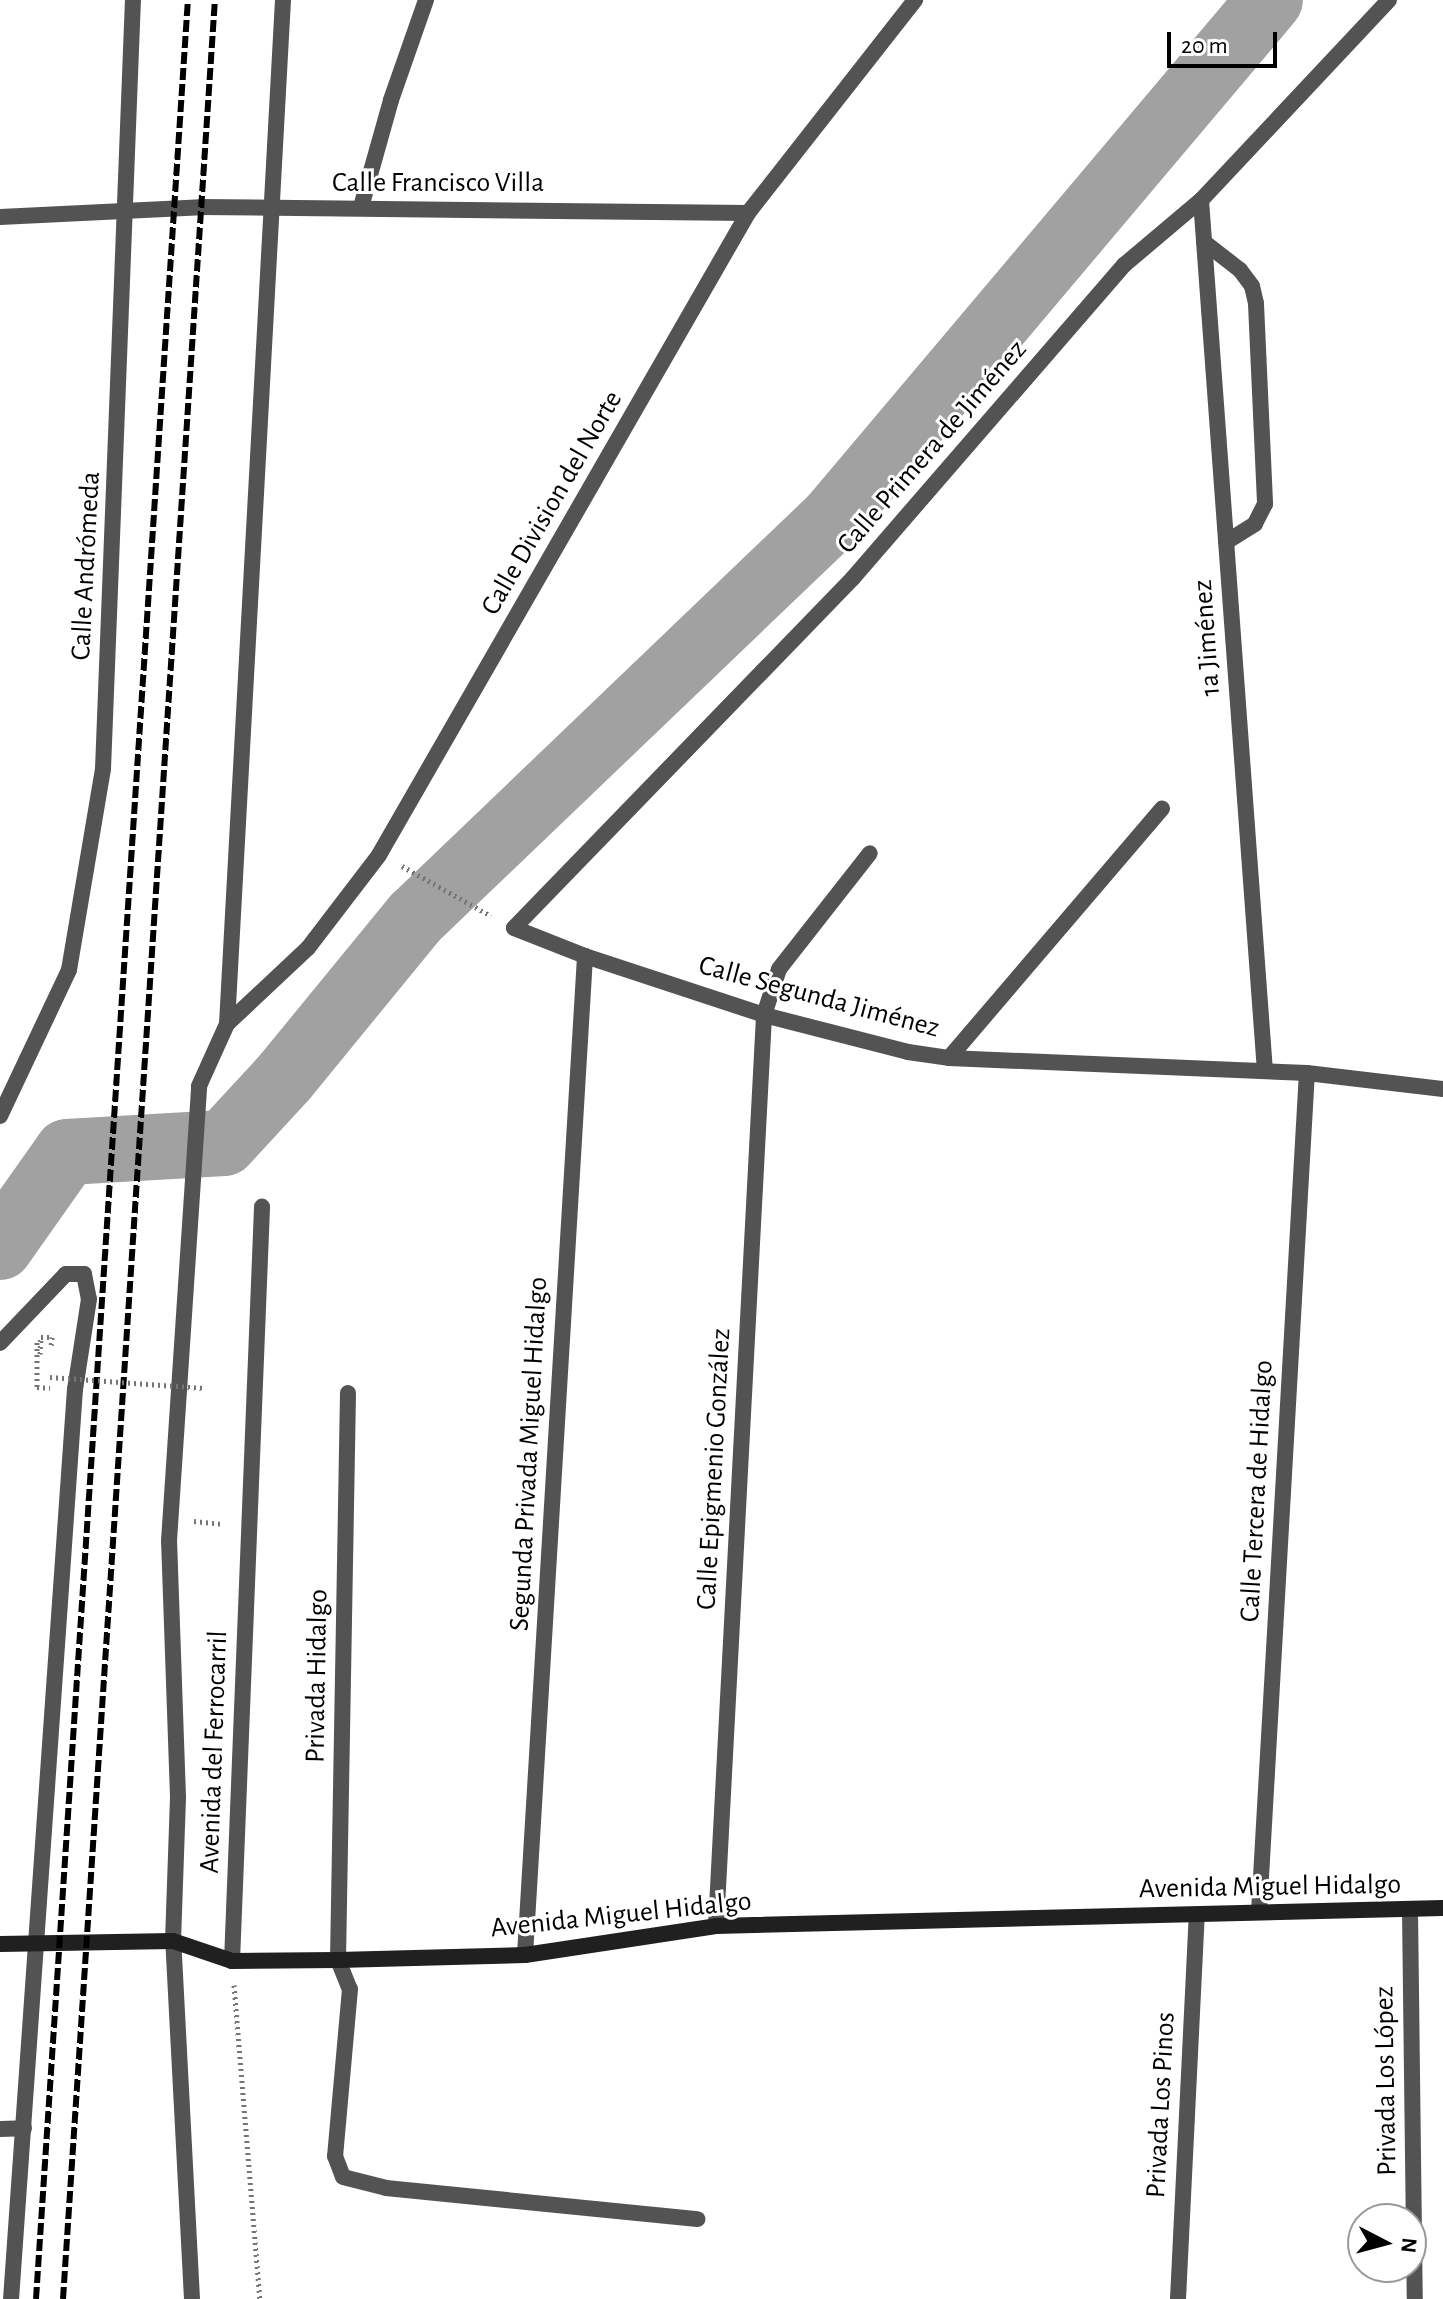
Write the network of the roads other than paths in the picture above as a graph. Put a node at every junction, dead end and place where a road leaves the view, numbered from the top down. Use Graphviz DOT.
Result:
graph roads {
  1 [pos="133,0"];
  2 [pos="283,0"];
  3 [pos="426,0"];
  4 [pos="915,0"];
  5 [pos="1389,0"];
  6 [pos="1201,200"];
  7 [pos="361,207"];
  8 [pos="128,211"];
  9 [pos="273,211"];
  10 [pos="748,213"];
  11 [pos="0,217"];
  12 [pos="1204,242"];
  13 [pos="1226,542"];
  14 [pos="1162,809"];
  15 [pos="870,853"];
  16 [pos="514,928"];
  17 [pos="585,956"];
  18 [pos="764,1015"];
  19 [pos="227,1024"];
  20 [pos="949,1058"];
  21 [pos="1265,1071"];
  22 [pos="1307,1073"];
  23 [pos="1443,1089"];
  24 [pos="0,1116"];
  25 [pos="262,1207"];
  26 [pos="0,1343"];
  27 [pos="348,1393"];
  28 [pos="1443,1908"];
  29 [pos="1410,1910"];
  30 [pos="1259,1912"];
  31 [pos="1197,1914"];
  32 [pos="716,1926"];
  33 [pos="173,1941"];
  34 [pos="34,1942"];
  35 [pos="0,1944"];
  36 [pos="525,1955"];
  37 [pos="338,1960"];
  38 [pos="232,1961"];
  39 [pos="24,2128"];
  40 [pos="0,2129"];
  41 [pos="697,2219"];
  42 [pos="11,2299"];
  43 [pos="192,2299"];
  44 [pos="1178,2299"];
  45 [pos="1415,2299"];
  1 -- 8 [label="street, Calle Andrómeda"];
  2 -- 9 [label="street"];
  3 -- 7 [label="street"];
  4 -- 10 [label="street, Calle Division del Norte"];
  5 -- 6 [label="street, Calle Primera de Jiménez"];
  6 -- 12 [label="street, 1a Jiménez"];
  6 -- 16 [label="street, Calle Primera de Jiménez"];
  7 -- 9 [label="street, Calle Francisco Villa"];
  7 -- 10 [label="street, Calle Francisco Villa"];
  8 -- 9 [label="street, Calle Francisco Villa"];
  8 -- 11 [label="street, Calle Francisco Villa"];
  8 -- 24 [label="street, Calle Andrómeda"];
  9 -- 19 [label="street"];
  10 -- 19 [label="street, Calle Division del Norte"];
  12 -- 13 [label="street, 1a Jiménez"];
  12 -- 13 [label="street"];
  13 -- 21 [label="street, 1a Jiménez"];
  14 -- 20 [label="street"];
  15 -- 18 [label="street, Calle Epigmenio González"];
  16 -- 17 [label="street, Calle Segunda Jiménez"];
  17 -- 18 [label="street, Calle Segunda Jiménez"];
  17 -- 36 [label="street, Segunda Privada Miguel Hidalgo"];
  18 -- 20 [label="street, Calle Segunda Jiménez"];
  18 -- 32 [label="street, Calle Epigmenio González"];
  19 -- 33 [label="street"];
  20 -- 21 [label="street, Calle Segunda Jiménez"];
  21 -- 22 [label="street, Calle Segunda Jiménez"];
  22 -- 23 [label="street, Calle Segunda Jiménez"];
  22 -- 30 [label="street, Calle Tercera de Hidalgo"];
  25 -- 38 [label="street, Avenida del Ferrocarril"];
  26 -- 34 [label="street"];
  27 -- 37 [label="street, Privada Hidalgo"];
  28 -- 29 [label="street, Avenida Miguel Hidalgo"];
  29 -- 30 [label="street, Avenida Miguel Hidalgo"];
  29 -- 45 [label="street, Privada Los López"];
  30 -- 31 [label="street, Avenida Miguel Hidalgo"];
  31 -- 32 [label="street, Avenida Miguel Hidalgo"];
  31 -- 44 [label="street, Privada Los Pinos"];
  32 -- 36 [label="street, Avenida Miguel Hidalgo"];
  33 -- 34 [label="street, Avenida Miguel Hidalgo"];
  33 -- 38 [label="street, Avenida Miguel Hidalgo"];
  33 -- 43 [label="street"];
  34 -- 35 [label="street, Avenida Miguel Hidalgo"];
  34 -- 39 [label="street"];
  36 -- 37 [label="street, Avenida Miguel Hidalgo"];
  37 -- 38 [label="street, Avenida Miguel Hidalgo"];
  37 -- 41 [label="street, Privada Hidalgo"];
  39 -- 40 [label="street"];
  39 -- 42 [label="street"];
}
